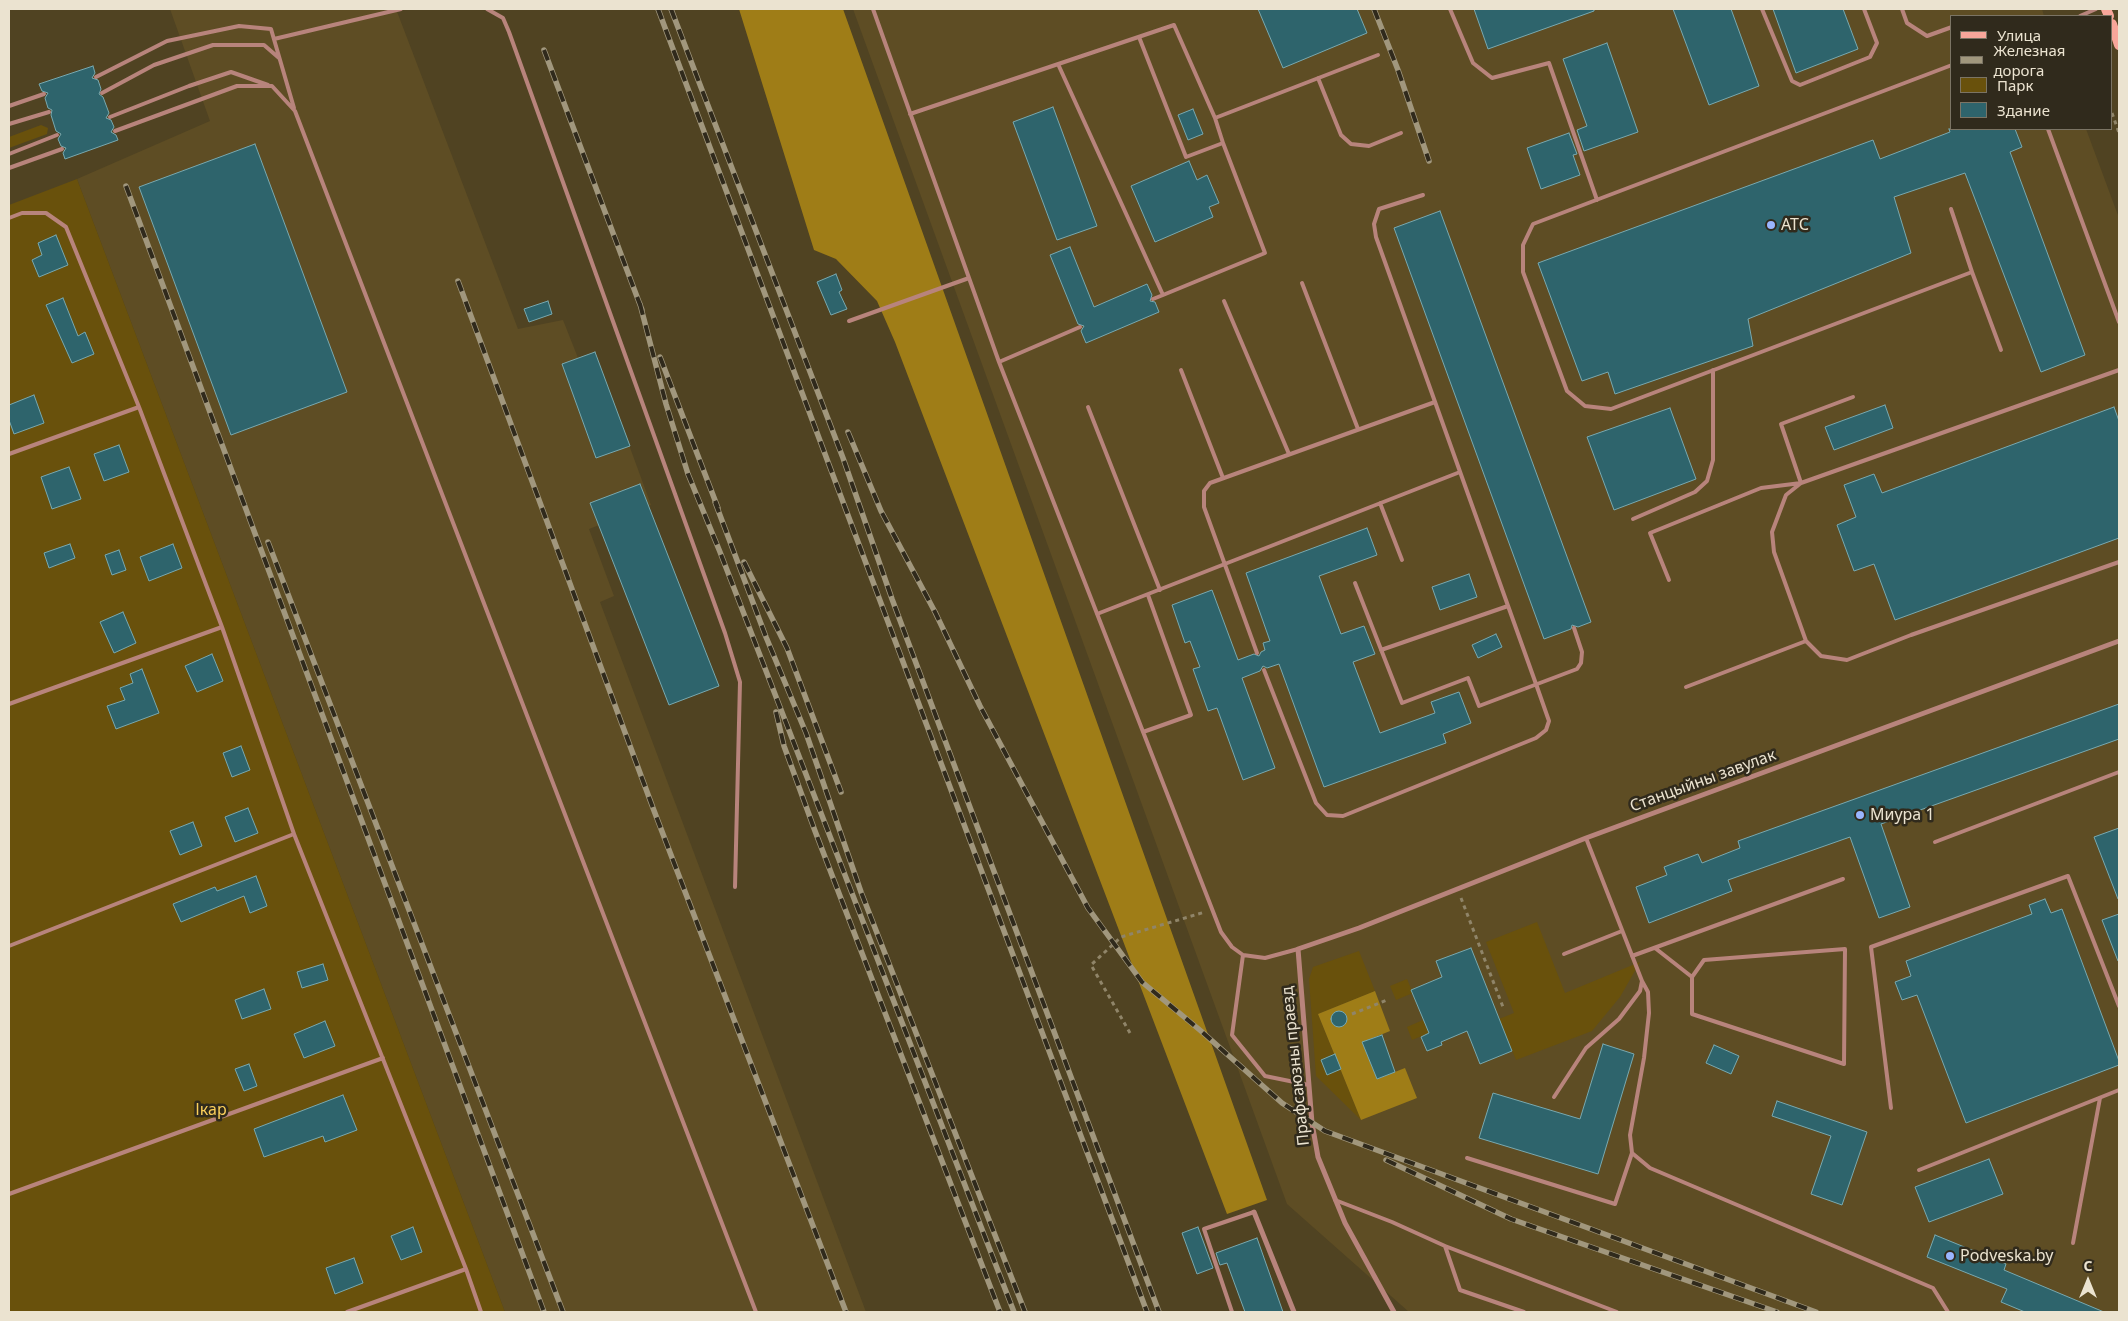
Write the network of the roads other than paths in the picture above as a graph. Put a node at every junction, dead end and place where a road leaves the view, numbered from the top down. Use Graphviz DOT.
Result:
graph roads {
  1 [pos="401,9"];
  2 [pos="487,9"];
  3 [pos="873,9"];
  4 [pos="1450,9"];
  5 [pos="1762,9"];
  6 [pos="1864,9"];
  7 [pos="1902,9"];
  8 [pos="2096,9"];
  9 [pos="2082,15"];
  10 [pos="2113,27"];
  11 [pos="1950,28"];
  12 [pos="1139,37"];
  13 [pos="274,39"];
  14 [pos="2119,44"];
  15 [pos="1378,55"];
  16 [pos="280,59"];
  17 [pos="1058,64"];
  18 [pos="1950,66"];
  19 [pos="96,77"];
  20 [pos="1318,78"];
  21 [pos="272,86"];
  22 [pos="102,93"];
  23 [pos="44,94"];
  24 [pos="9,106"];
  25 [pos="295,111"];
  26 [pos="49,112"];
  27 [pos="910,114"];
  28 [pos="110,117"];
  29 [pos="1215,118"];
  30 [pos="9,124"];
  31 [pos="2048,130"];
  32 [pos="115,131"];
  33 [pos="1401,133"];
  34 [pos="57,135"];
  35 [pos="1223,143"];
  36 [pos="62,149"];
  37 [pos="9,154"];
  38 [pos="9,168"];
  39 [pos="1423,195"];
  40 [pos="1597,200"];
  41 [pos="1951,209"];
  42 [pos="9,218"];
  43 [pos="1972,272"];
  44 [pos="969,278"];
  45 [pos="1302,283"];
  46 [pos="1163,295"];
  47 [pos="1153,299"];
  48 [pos="1224,301"];
  49 [pos="849,321"];
  50 [pos="2119,322"];
  51 [pos="1080,327"];
  52 [pos="2001,350"];
  53 [pos="999,362"];
  54 [pos="1181,370"];
  55 [pos="1713,370"];
  56 [pos="2119,370"];
  57 [pos="1853,397"];
  58 [pos="1435,402"];
  59 [pos="139,407"];
  60 [pos="1088,407"];
  61 [pos="1358,430"];
  62 [pos="9,454"];
  63 [pos="1289,454"];
  64 [pos="1460,472"];
  65 [pos="1223,478"];
  66 [pos="1801,483"];
  67 [pos="1380,503"];
  68 [pos="1632,519"];
  69 [pos="1402,560"];
  70 [pos="2119,562"];
  71 [pos="1224,566"];
  72 [pos="1669,580"];
  73 [pos="1355,583"];
  74 [pos="1160,590"];
  75 [pos="1148,595"];
  76 [pos="1508,606"];
  77 [pos="1097,614"];
  78 [pos="222,628"];
  79 [pos="1574,628"];
  80 [pos="1806,641"];
  81 [pos="2119,641"];
  82 [pos="1381,650"];
  83 [pos="1257,653"];
  84 [pos="1264,670"];
  85 [pos="1536,684"];
  86 [pos="1686,687"];
  87 [pos="9,704"];
  88 [pos="1144,732"];
  89 [pos="2119,772"];
  90 [pos="294,834"];
  91 [pos="1586,838"];
  92 [pos="1934,842"];
  93 [pos="1843,879"];
  94 [pos="735,887"];
  95 [pos="1622,931"];
  96 [pos="9,946"];
  97 [pos="1655,948"];
  98 [pos="1298,949"];
  99 [pos="1564,954"];
  100 [pos="1243,956"];
  101 [pos="1632,956"];
  102 [pos="1692,977"];
  103 [pos="1642,981"];
  104 [pos="2119,1006"];
  105 [pos="383,1058"];
  106 [pos="1309,1086"];
  107 [pos="2119,1090"];
  108 [pos="1554,1097"];
  109 [pos="2100,1098"];
  110 [pos="1891,1108"];
  111 [pos="1632,1153"];
  112 [pos="1467,1158"];
  113 [pos="1919,1170"];
  114 [pos="9,1194"];
  115 [pos="1335,1200"];
  116 [pos="1254,1212"];
  117 [pos="2073,1243"];
  118 [pos="1445,1246"];
  119 [pos="466,1269"];
  120 [pos="347,1312"];
  121 [pos="481,1312"];
  122 [pos="756,1312"];
  123 [pos="1232,1312"];
  124 [pos="1294,1312"];
  125 [pos="1394,1312"];
  126 [pos="1524,1312"];
  127 [pos="1617,1312"];
  128 [pos="1948,1312"];
  1 -- 13 [label="lane"];
  2 -- 94 [label="lane"];
  3 -- 27 [label="lane"];
  4 -- 40 [label="lane"];
  5 -- 6 [label="lane"];
  7 -- 11 [label="lane"];
  8 -- 9 [label="lane"];
  10 -- 14 [label="street"];
  12 -- 17 [label="lane"];
  12 -- 29 [label="lane"];
  12 -- 35 [label="lane"];
  13 -- 16 [label="lane"];
  13 -- 19 [label="lane"];
  15 -- 20 [label="lane"];
  16 -- 22 [label="lane"];
  16 -- 25 [label="lane"];
  17 -- 27 [label="lane"];
  17 -- 46 [label="lane"];
  18 -- 40 [label="lane"];
  20 -- 29 [label="lane"];
  20 -- 33 [label="lane"];
  21 -- 25 [label="lane"];
  21 -- 28 [label="lane"];
  21 -- 32 [label="lane"];
  23 -- 24 [label="lane"];
  25 -- 122 [label="lane"];
  26 -- 30 [label="lane"];
  27 -- 44 [label="lane"];
  29 -- 35 [label="lane"];
  31 -- 50 [label="lane"];
  34 -- 37 [label="lane"];
  35 -- 46 [label="lane"];
  36 -- 38 [label="lane"];
  39 -- 58 [label="lane"];
  40 -- 55 [label="lane"];
  41 -- 43 [label="lane"];
  42 -- 59 [label="lane"];
  43 -- 52 [label="lane"];
  43 -- 55 [label="lane"];
  44 -- 49 [label="lane"];
  44 -- 53 [label="lane"];
  45 -- 61 [label="lane"];
  46 -- 47 [label="lane"];
  48 -- 63 [label="lane"];
  51 -- 53 [label="lane"];
  53 -- 77 [label="lane"];
  54 -- 65 [label="lane"];
  55 -- 68 [label="lane"];
  56 -- 66 [label="lane"];
  57 -- 66 [label="lane"];
  58 -- 61 [label="lane"];
  58 -- 64 [label="lane"];
  59 -- 62 [label="lane"];
  59 -- 78 [label="lane"];
  60 -- 74 [label="lane"];
  61 -- 63 [label="lane"];
  63 -- 65 [label="lane"];
  64 -- 67 [label="lane"];
  64 -- 76 [label="lane"];
  65 -- 71 [label="lane"];
  66 -- 72 [label="lane"];
  66 -- 80 [label="lane"];
  67 -- 69 [label="lane"];
  67 -- 71 [label="lane"];
  70 -- 80 [label="lane"];
  71 -- 74 [label="lane"];
  71 -- 83 [label="lane"];
  73 -- 82 [label="lane"];
  74 -- 75 [label="lane"];
  75 -- 77 [label="lane"];
  75 -- 88 [label="lane"];
  76 -- 82 [label="lane"];
  76 -- 85 [label="lane"];
  77 -- 88 [label="lane"];
  78 -- 87 [label="lane"];
  78 -- 90 [label="lane"];
  79 -- 85 [label="lane"];
  80 -- 86 [label="lane"];
  81 -- 91 [label="street, Станцыйны завулак"];
  82 -- 85 [label="lane"];
  84 -- 85 [label="lane"];
  88 -- 100 [label="lane"];
  89 -- 92 [label="lane"];
  90 -- 96 [label="lane"];
  90 -- 105 [label="lane"];
  91 -- 95 [label="lane"];
  91 -- 98 [label="street, Станцыйны завулак"];
  93 -- 97 [label="lane"];
  95 -- 99 [label="lane"];
  95 -- 101 [label="lane"];
  97 -- 101 [label="lane"];
  97 -- 102 [label="lane"];
  98 -- 100 [label="lane"];
  98 -- 106 [label="street, Прафсаюзны праезд"];
  100 -- 106 [label="lane"];
  101 -- 103 [label="lane"];
  102 -- 102 [label="lane"];
  103 -- 108 [label="lane"];
  103 -- 111 [label="lane"];
  104 -- 110 [label="lane"];
  105 -- 114 [label="lane"];
  105 -- 119 [label="lane"];
  106 -- 115 [label="street, Прафсаюзны праезд"];
  107 -- 109 [label="lane"];
  109 -- 113 [label="lane"];
  109 -- 117 [label="lane"];
  111 -- 112 [label="lane"];
  111 -- 128 [label="lane"];
  115 -- 118 [label="lane"];
  115 -- 125 [label="street, Прафсаюзны праезд"];
  116 -- 123 [label="lane"];
  116 -- 124 [label="street"];
  118 -- 126 [label="lane"];
  118 -- 127 [label="lane"];
  119 -- 120 [label="lane"];
  119 -- 121 [label="lane"];
}
